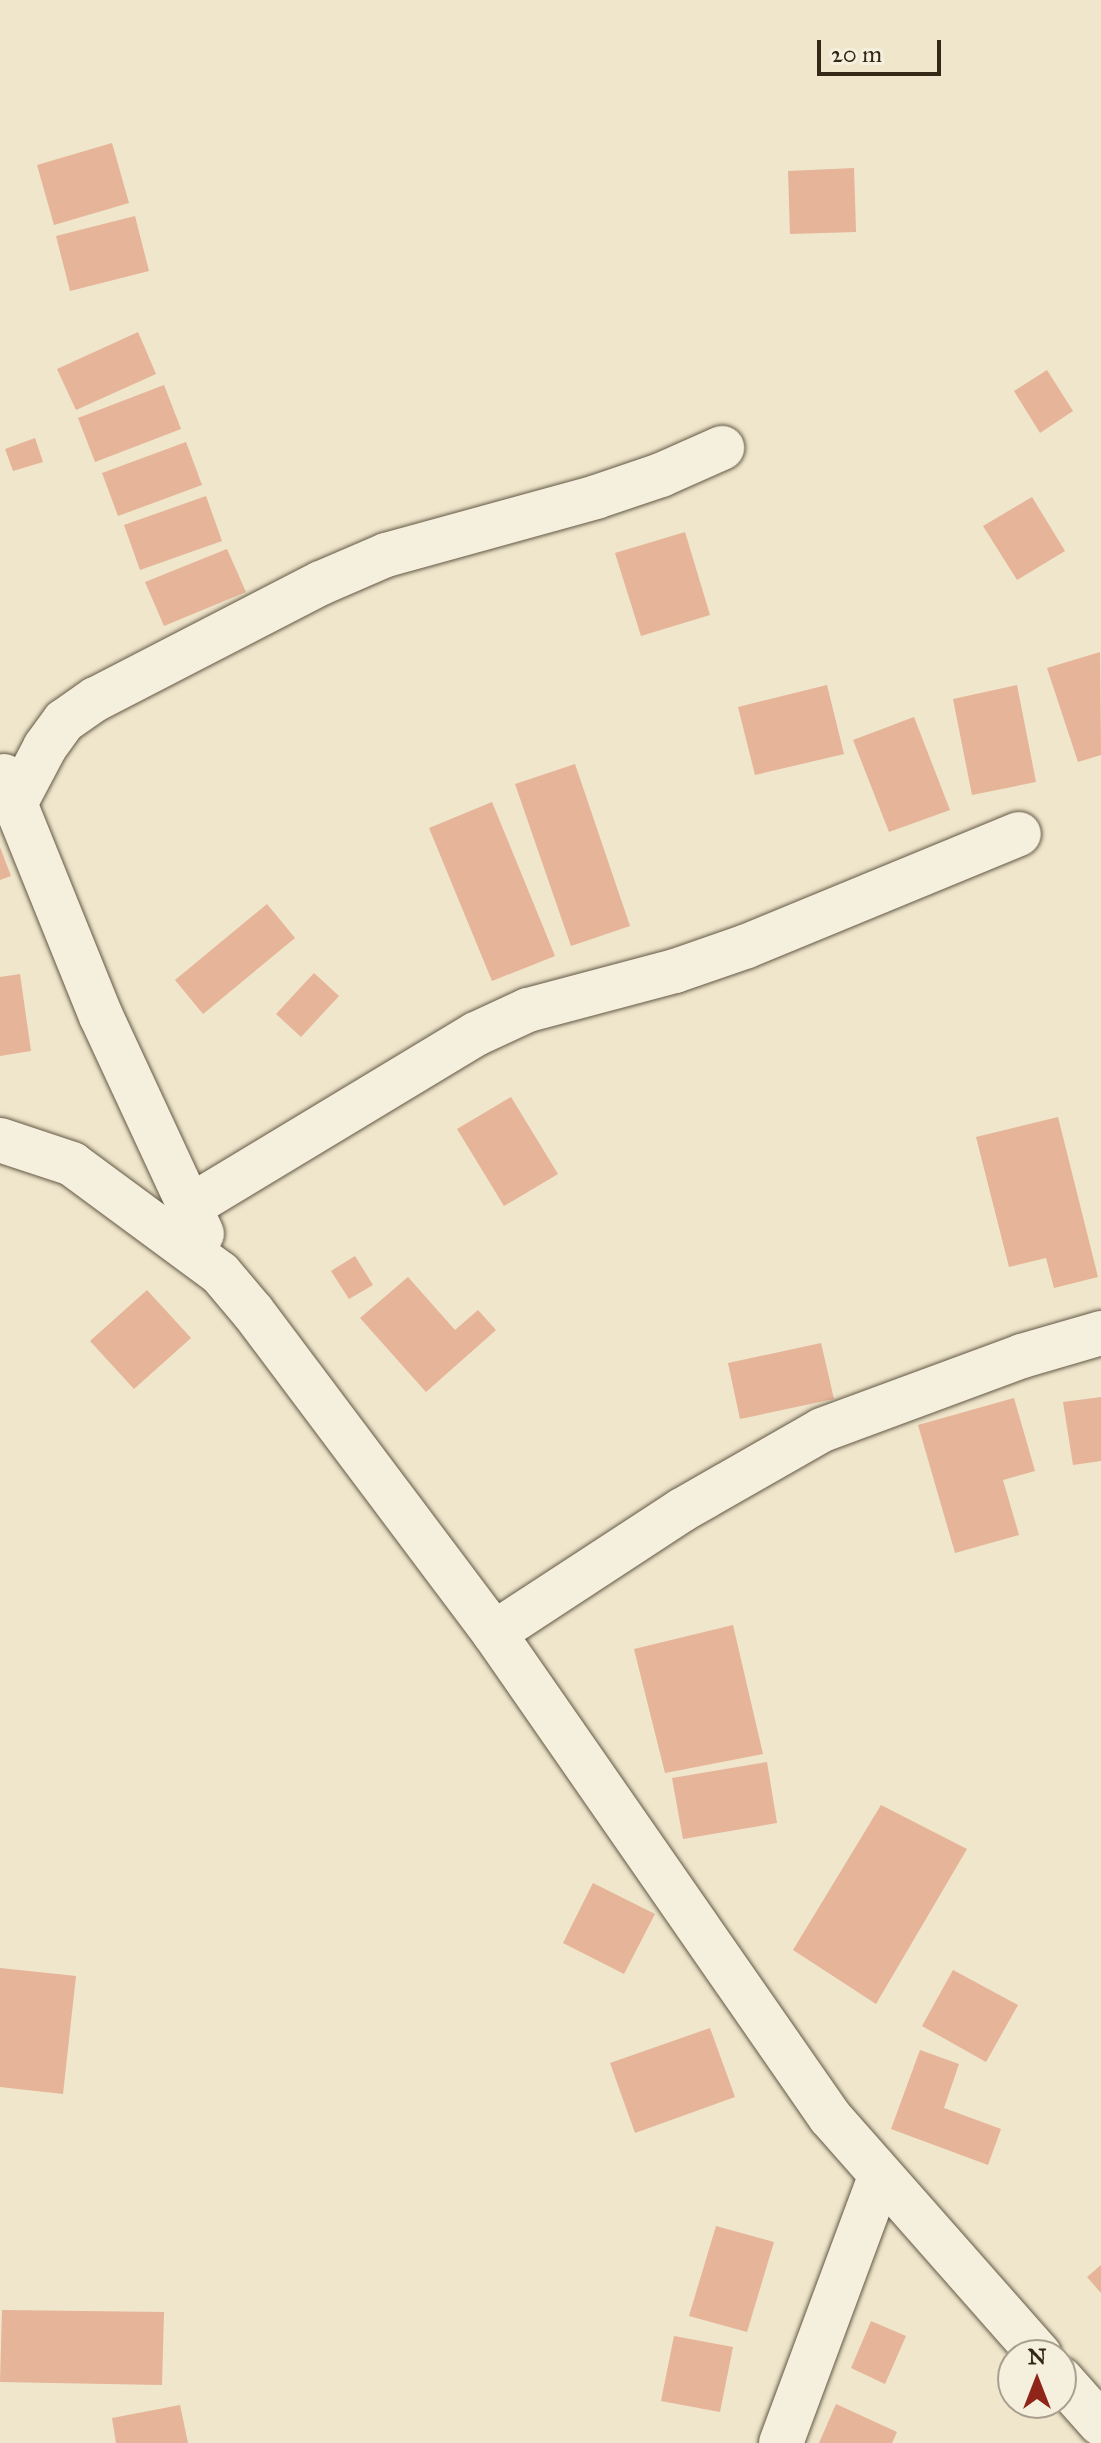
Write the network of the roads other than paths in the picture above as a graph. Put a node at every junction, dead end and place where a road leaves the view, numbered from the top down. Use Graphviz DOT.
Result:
graph roads {
  1 [pos="722,448"];
  2 [pos="7,785"];
  3 [pos="1019,834"];
  4 [pos="0,1140"];
  5 [pos="189,1207"];
  6 [pos="220,1273"];
  7 [pos="1101,1333"];
  8 [pos="494,1633"];
  9 [pos="880,2177"];
  10 [pos="1026,2339"];
  11 [pos="1077,2396"];
  12 [pos="1100,2421"];
  13 [pos="781,2443"];
  1 -- 2 [label="street"];
  2 -- 5 [label="street"];
  3 -- 5 [label="street"];
  4 -- 6 [label="street"];
  5 -- 6 [label="street"];
  6 -- 8 [label="street"];
  7 -- 8 [label="street"];
  8 -- 9 [label="street"];
  9 -- 10 [label="street"];
  9 -- 13 [label="street"];
  11 -- 12 [label="street"];
}
